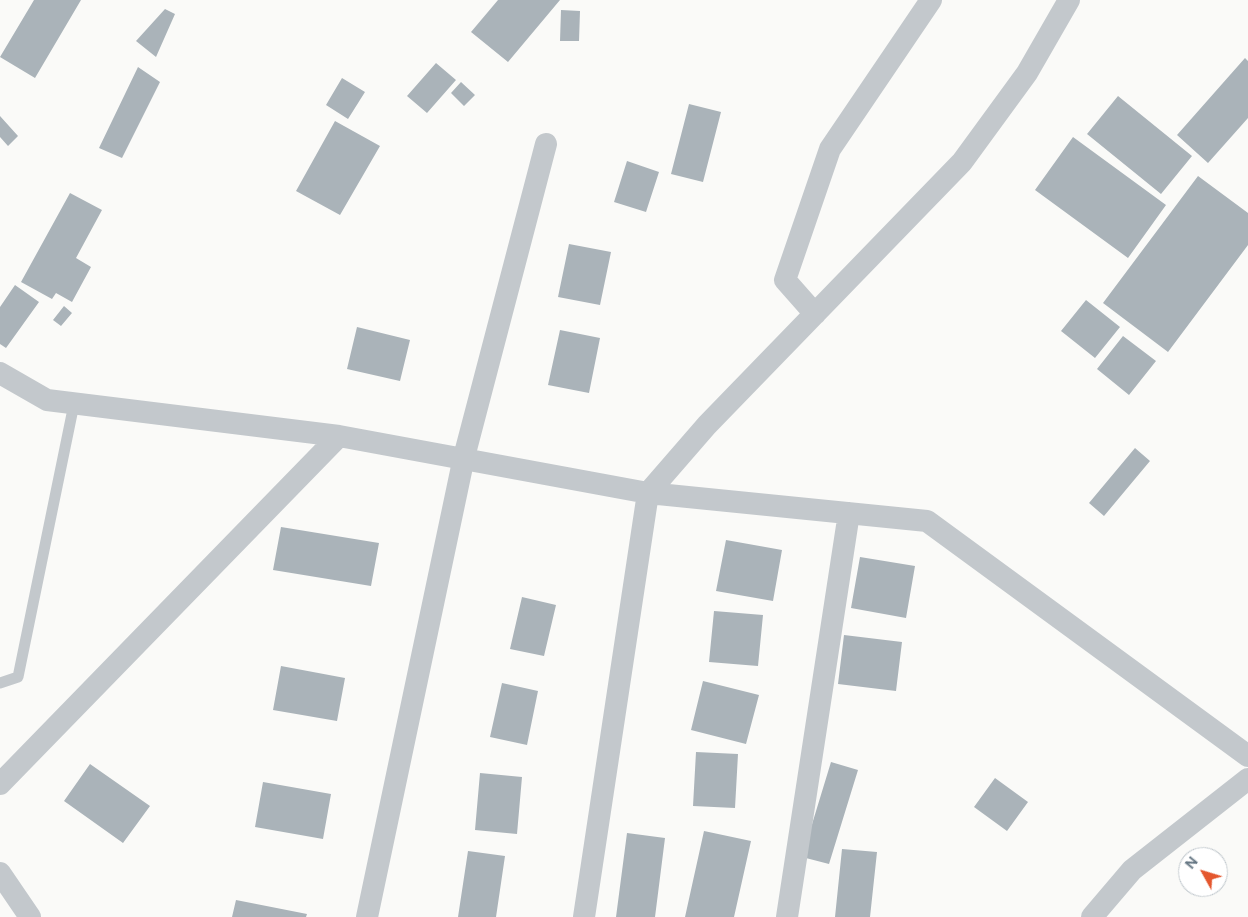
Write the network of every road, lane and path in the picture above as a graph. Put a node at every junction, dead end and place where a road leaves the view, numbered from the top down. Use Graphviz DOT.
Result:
graph roads {
  1 [pos="931,0"];
  2 [pos="1069,0"];
  3 [pos="546,144"];
  4 [pos="815,314"];
  5 [pos="0,373"];
  6 [pos="74,404"];
  7 [pos="339,436"];
  8 [pos="464,457"];
  9 [pos="648,492"];
  10 [pos="849,513"];
  11 [pos="0,683"];
  12 [pos="1248,756"];
  13 [pos="1248,778"];
  14 [pos="0,784"];
  15 [pos="0,873"];
  16 [pos="30,917"];
  17 [pos="367,917"];
  18 [pos="584,917"];
  19 [pos="787,917"];
  20 [pos="1092,917"];
  1 -- 4 [label="street"];
  2 -- 4 [label="street"];
  3 -- 8 [label="street"];
  4 -- 9 [label="street"];
  5 -- 6 [label="street"];
  6 -- 7 [label="street"];
  6 -- 11 [label="lane"];
  7 -- 8 [label="street"];
  7 -- 14 [label="street"];
  8 -- 9 [label="street"];
  8 -- 17 [label="street"];
  9 -- 10 [label="street"];
  9 -- 18 [label="street"];
  10 -- 12 [label="street"];
  10 -- 19 [label="street"];
  13 -- 20 [label="street"];
  15 -- 16 [label="street"];
}
